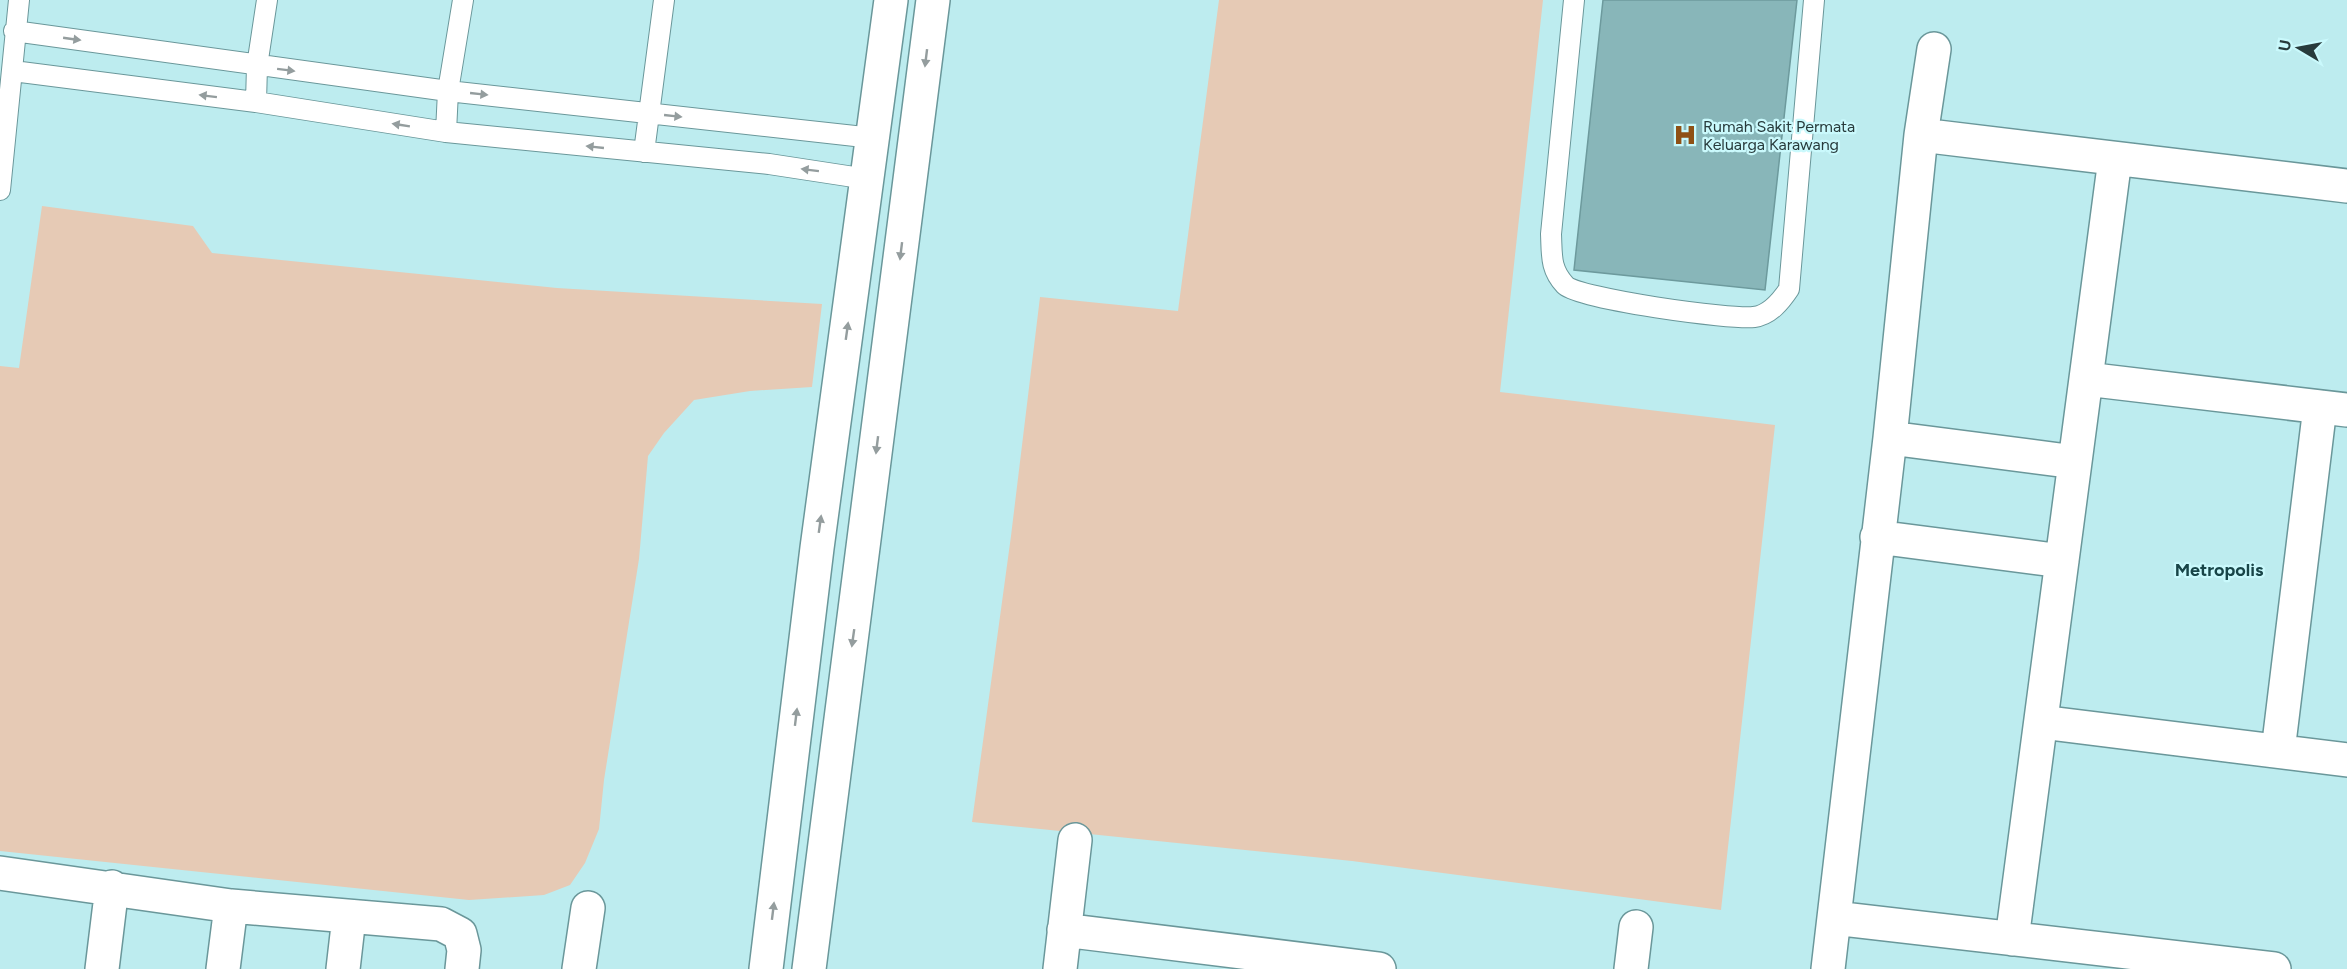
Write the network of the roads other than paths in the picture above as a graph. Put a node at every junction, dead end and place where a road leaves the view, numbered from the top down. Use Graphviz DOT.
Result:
graph roads {
  1 [pos="19,0"];
  2 [pos="267,0"];
  3 [pos="463,0"];
  4 [pos="664,0"];
  5 [pos="891,0"];
  6 [pos="933,0"];
  7 [pos="1574,0"];
  8 [pos="1814,0"];
  9 [pos="14,31"];
  10 [pos="1934,49"];
  11 [pos="257,66"];
  12 [pos="12,71"];
  13 [pos="448,91"];
  14 [pos="256,102"];
  15 [pos="648,113"];
  16 [pos="446,132"];
  17 [pos="1921,135"];
  18 [pos="873,138"];
  19 [pos="644,152"];
  20 [pos="2115,159"];
  21 [pos="867,179"];
  22 [pos="2347,186"];
  23 [pos="0,190"];
  24 [pos="2085,379"];
  25 [pos="2334,408"];
  26 [pos="1890,438"];
  27 [pos="2075,462"];
  28 [pos="1877,537"];
  29 [pos="2062,561"];
  30 [pos="2041,722"];
  31 [pos="2278,751"];
  32 [pos="2347,760"];
  33 [pos="1075,840"];
  34 [pos="0,873"];
  35 [pos="112,887"];
  36 [pos="231,906"];
  37 [pos="588,908"];
  38 [pos="349,917"];
  39 [pos="1834,918"];
  40 [pos="1636,927"];
  41 [pos="1064,930"];
  42 [pos="2012,939"];
  43 [pos="1256,962"];
  44 [pos="102,969"];
  45 [pos="223,969"];
  46 [pos="343,969"];
  47 [pos="462,969"];
  48 [pos="579,969"];
  49 [pos="766,969"];
  50 [pos="771,969"];
  51 [pos="809,969"];
  52 [pos="1060,969"];
  53 [pos="1379,969"];
  54 [pos="1631,969"];
  55 [pos="1828,969"];
  56 [pos="2274,969"];
  1 -- 9 [label="lane"];
  2 -- 11 [label="lane"];
  3 -- 13 [label="lane"];
  4 -- 15 [label="lane"];
  5 -- 18 [label="street"];
  6 -- 51 [label="street, one-way"];
  7 -- 8 [label="lane"];
  9 -- 11 [label="lane, one-way"];
  9 -- 12 [label="lane"];
  10 -- 17 [label="street"];
  11 -- 13 [label="lane, one-way"];
  11 -- 14 [label="lane"];
  14 -- 12 [label="lane, one-way"];
  12 -- 23 [label="lane"];
  13 -- 15 [label="lane, one-way"];
  13 -- 16 [label="lane"];
  16 -- 14 [label="lane, one-way"];
  15 -- 18 [label="lane, one-way"];
  15 -- 19 [label="lane"];
  19 -- 16 [label="lane, one-way"];
  17 -- 20 [label="street"];
  17 -- 26 [label="street"];
  18 -- 21 [label="street"];
  21 -- 19 [label="lane, one-way"];
  20 -- 22 [label="street"];
  20 -- 24 [label="street"];
  49 -- 21 [label="street, one-way"];
  24 -- 25 [label="street"];
  24 -- 27 [label="street"];
  25 -- 31 [label="street"];
  26 -- 27 [label="street"];
  26 -- 28 [label="street"];
  27 -- 29 [label="street"];
  28 -- 29 [label="street"];
  28 -- 39 [label="street"];
  29 -- 30 [label="street"];
  30 -- 31 [label="street"];
  30 -- 42 [label="street"];
  31 -- 32 [label="street"];
  33 -- 41 [label="street"];
  34 -- 35 [label="street"];
  35 -- 36 [label="street"];
  35 -- 44 [label="street"];
  36 -- 38 [label="street"];
  36 -- 45 [label="street"];
  37 -- 48 [label="street"];
  38 -- 46 [label="street"];
  38 -- 47 [label="street"];
  39 -- 42 [label="street"];
  39 -- 55 [label="street"];
  40 -- 54 [label="street"];
  41 -- 43 [label="street"];
  41 -- 52 [label="street"];
  42 -- 56 [label="street"];
  43 -- 53 [label="street"];
  49 -- 50 [label="street"];
}
